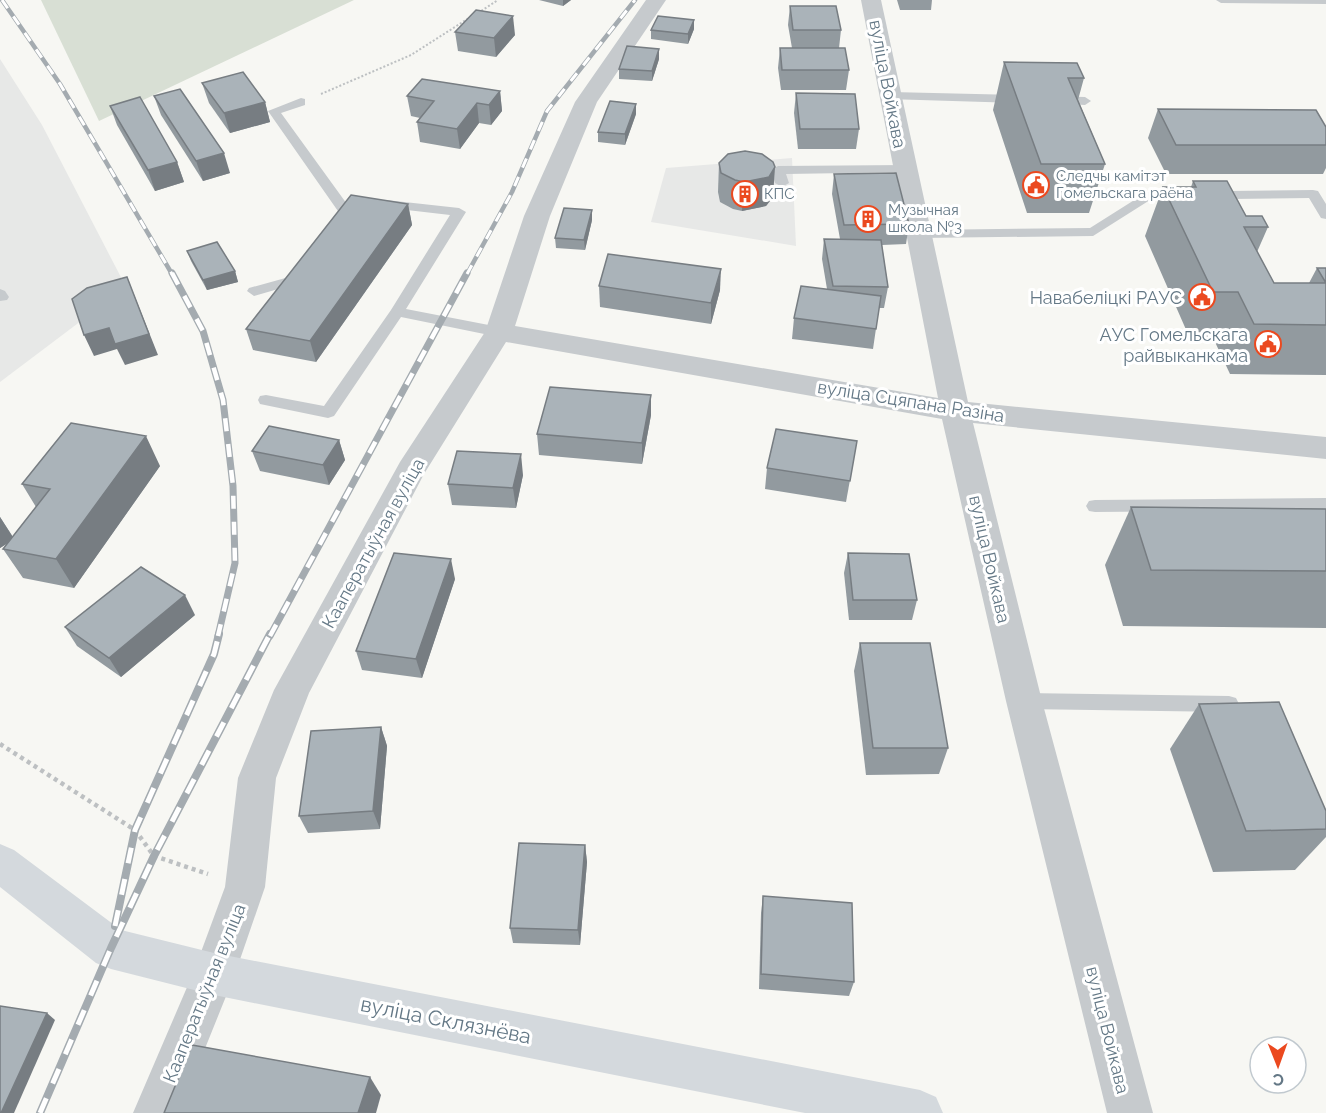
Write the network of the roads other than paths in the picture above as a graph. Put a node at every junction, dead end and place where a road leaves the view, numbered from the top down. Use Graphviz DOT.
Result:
graph roads {
  1 [pos="656,0"];
  2 [pos="871,0"];
  3 [pos="1221,0"];
  4 [pos="1326,1"];
  5 [pos="891,96"];
  6 [pos="1085,100"];
  7 [pos="301,102"];
  8 [pos="906,170"];
  9 [pos="782,183"];
  10 [pos="377,203"];
  11 [pos="346,210"];
  12 [pos="1326,215"];
  13 [pos="919,234"];
  14 [pos="307,263"];
  15 [pos="254,291"];
  16 [pos="397,312"];
  17 [pos="499,332"];
  18 [pos="267,400"];
  19 [pos="955,411"];
  20 [pos="1325,449"];
  21 [pos="1326,504"];
  22 [pos="1095,506"];
  23 [pos="1024,702"];
  24 [pos="1252,704"];
  25 [pos="0,863"];
  26 [pos="214,974"];
  27 [pos="156,1113"];
  28 [pos="920,1113"];
  29 [pos="1130,1113"];
  1 -- 17 [label="street, Кааператыўная вуліца"];
  2 -- 5 [label="street, вуліца Войкава"];
  3 -- 4 [label="lane"];
  5 -- 6 [label="lane"];
  5 -- 8 [label="street, вуліца Войкава"];
  7 -- 11 [label="lane"];
  8 -- 9 [label="lane"];
  8 -- 13 [label="street, вуліца Войкава"];
  10 -- 16 [label="lane"];
  12 -- 13 [label="lane"];
  13 -- 19 [label="street, вуліца Войкава"];
  14 -- 15 [label="lane"];
  16 -- 17 [label="lane"];
  16 -- 18 [label="lane"];
  17 -- 19 [label="street, вуліца Сцяпана Разіна"];
  17 -- 26 [label="street, Кааператыўная вуліца"];
  19 -- 20 [label="street, вуліца Сцяпана Разіна"];
  19 -- 23 [label="street, вуліца Войкава"];
  21 -- 22 [label="lane"];
  23 -- 24 [label="lane"];
  23 -- 29 [label="street, вуліца Войкава"];
  25 -- 26 [label="main road, вуліца Склязнёва"];
  26 -- 27 [label="street, Кааператыўная вуліца"];
  26 -- 28 [label="main road, вуліца Склязнёва"];
}
